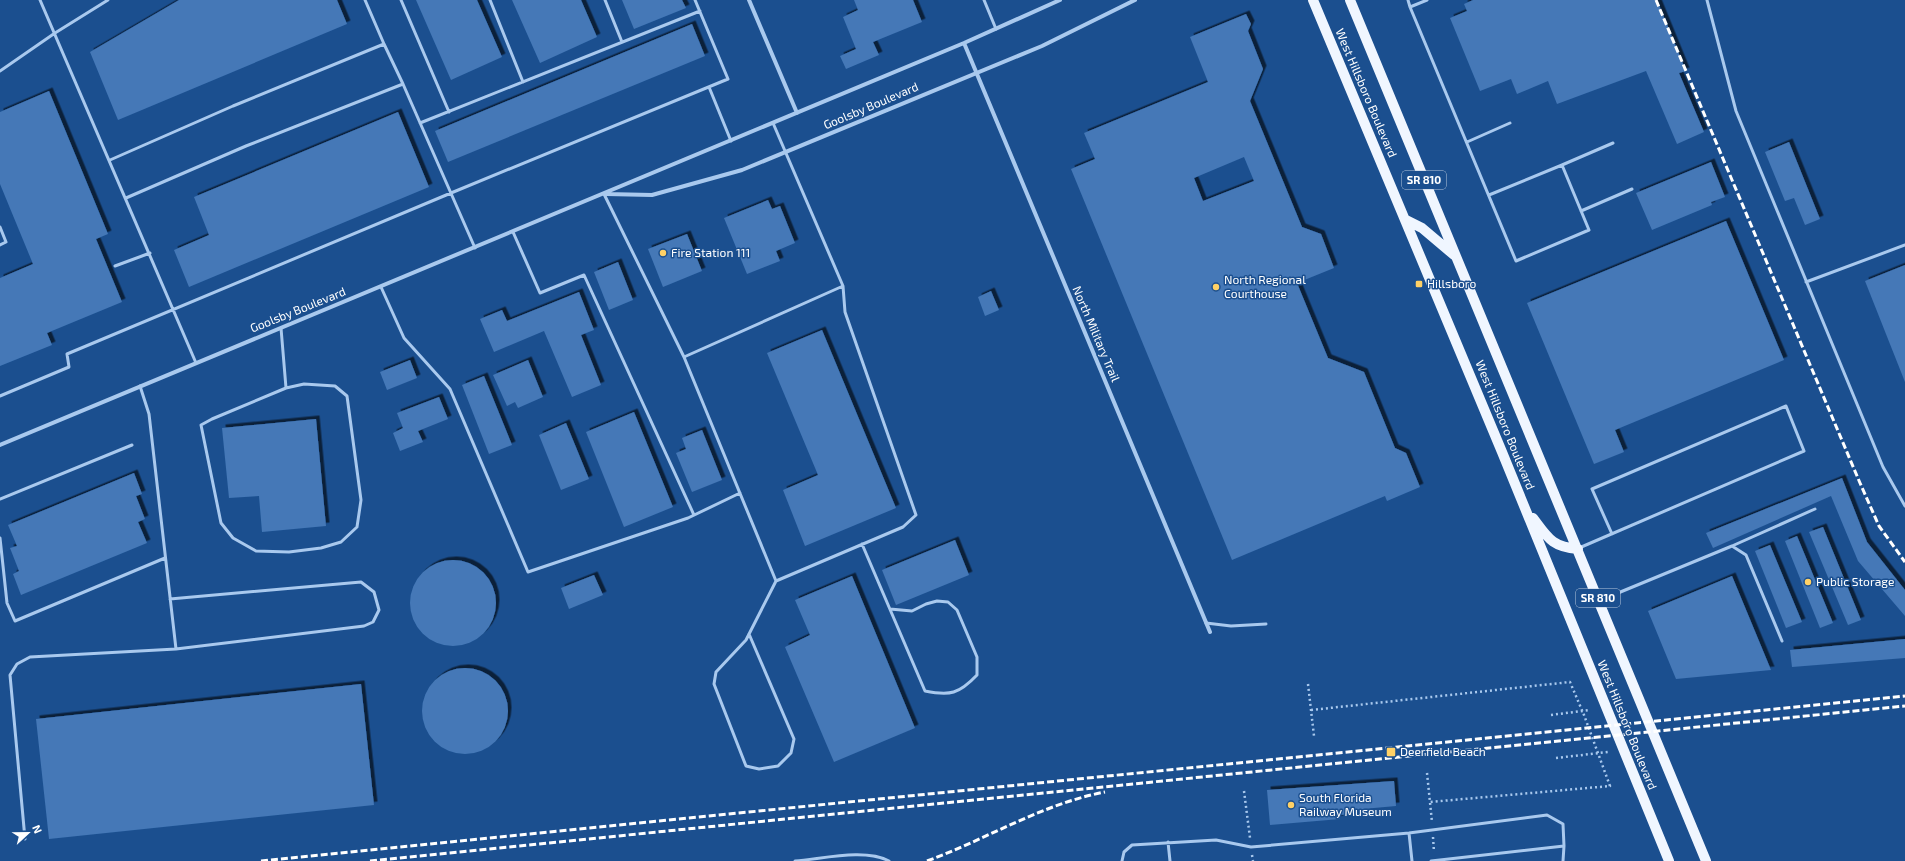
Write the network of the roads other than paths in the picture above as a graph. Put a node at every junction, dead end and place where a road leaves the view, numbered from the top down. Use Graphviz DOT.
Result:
graph roads {
  1 [pos="40,0"];
  2 [pos="108,0"];
  3 [pos="365,0"];
  4 [pos="401,0"];
  5 [pos="490,0"];
  6 [pos="605,0"];
  7 [pos="695,0"];
  8 [pos="749,0"];
  9 [pos="984,0"];
  10 [pos="1060,0"];
  11 [pos="1135,0"];
  12 [pos="1313,0"];
  13 [pos="1350,0"];
  14 [pos="1408,0"];
  15 [pos="1427,0"];
  16 [pos="1707,0"];
  17 [pos="1410,7"];
  18 [pos="700,11"];
  19 [pos="996,29"];
  20 [pos="55,33"];
  21 [pos="622,42"];
  22 [pos="964,43"];
  23 [pos="384,44"];
  24 [pos="0,71"];
  25 [pos="976,73"];
  26 [pos="523,82"];
  27 [pos="402,84"];
  28 [pos="709,87"];
  29 [pos="449,112"];
  30 [pos="796,113"];
  31 [pos="420,123"];
  32 [pos="773,123"];
  33 [pos="1510,123"];
  34 [pos="731,141"];
  35 [pos="1467,142"];
  36 [pos="1613,143"];
  37 [pos="785,152"];
  38 [pos="110,160"];
  39 [pos="1562,165"];
  40 [pos="1632,189"];
  41 [pos="451,193"];
  42 [pos="604,194"];
  43 [pos="1489,195"];
  44 [pos="126,198"];
  45 [pos="1581,211"];
  46 [pos="1406,220"];
  47 [pos="0,227"];
  48 [pos="513,232"];
  49 [pos="0,245"];
  50 [pos="1905,245"];
  51 [pos="475,248"];
  52 [pos="150,253"];
  53 [pos="1455,255"];
  54 [pos="115,266"];
  55 [pos="1806,282"];
  56 [pos="843,286"];
  57 [pos="381,287"];
  58 [pos="174,309"];
  59 [pos="281,328"];
  60 [pos="684,357"];
  61 [pos="196,363"];
  62 [pos="140,386"];
  63 [pos="286,388"];
  64 [pos="0,396"];
  65 [pos="0,445"];
  66 [pos="132,445"];
  67 [pos="740,493"];
  68 [pos="0,500"];
  69 [pos="1524,505"];
  70 [pos="1905,506"];
  71 [pos="1815,509"];
  72 [pos="694,516"];
  73 [pos="1612,534"];
  74 [pos="0,538"];
  75 [pos="862,544"];
  76 [pos="1732,546"];
  77 [pos="1578,549"];
  78 [pos="166,558"];
  79 [pos="776,581"];
  80 [pos="170,598"];
  81 [pos="1599,601"];
  82 [pos="890,609"];
  83 [pos="1206,623"];
  84 [pos="1266,624"];
  85 [pos="1210,632"];
  86 [pos="749,634"];
  87 [pos="1782,641"];
  88 [pos="176,648"];
  89 [pos="1409,833"];
  90 [pos="25,839"];
  91 [pos="1168,842"];
  92 [pos="1564,846"];
  93 [pos="795,861"];
  94 [pos="889,861"];
  95 [pos="1122,861"];
  96 [pos="1170,861"];
  97 [pos="1412,861"];
  98 [pos="1431,861"];
  99 [pos="1435,861"];
  100 [pos="1563,861"];
  101 [pos="1669,861"];
  102 [pos="1706,861"];
  1 -- 20 [label="lane"];
  2 -- 20 [label="lane"];
  3 -- 23 [label="lane"];
  4 -- 29 [label="lane"];
  5 -- 26 [label="lane"];
  6 -- 21 [label="lane"];
  7 -- 18 [label="lane"];
  8 -- 30 [label="street"];
  9 -- 19 [label="lane"];
  10 -- 19 [label="street, Goolsby Boulevard"];
  11 -- 25 [label="street, Goolsby Boulevard"];
  12 -- 46 [label="main road, West Hillsboro Boulevard / SR 810"];
  13 -- 53 [label="main road, West Hillsboro Boulevard / SR 810"];
  14 -- 17 [label="lane"];
  15 -- 17 [label="lane"];
  16 -- 55 [label="lane"];
  17 -- 35 [label="lane"];
  18 -- 21 [label="lane"];
  18 -- 28 [label="lane"];
  19 -- 22 [label="street, Goolsby Boulevard"];
  20 -- 24 [label="lane"];
  20 -- 38 [label="lane"];
  21 -- 26 [label="lane"];
  22 -- 25 [label="street, North Military Trail"];
  22 -- 30 [label="street, Goolsby Boulevard"];
  23 -- 27 [label="lane"];
  23 -- 38 [label="lane"];
  25 -- 37 [label="street, Goolsby Boulevard"];
  25 -- 83 [label="street, North Military Trail"];
  26 -- 29 [label="lane"];
  27 -- 31 [label="lane"];
  27 -- 44 [label="lane"];
  28 -- 34 [label="lane"];
  28 -- 41 [label="lane"];
  29 -- 31 [label="lane"];
  30 -- 32 [label="street, Goolsby Boulevard"];
  31 -- 41 [label="lane"];
  32 -- 34 [label="street, Goolsby Boulevard"];
  32 -- 37 [label="lane"];
  33 -- 35 [label="lane"];
  34 -- 42 [label="street, Goolsby Boulevard"];
  35 -- 43 [label="lane"];
  36 -- 39 [label="lane"];
  37 -- 42 [label="street, Goolsby Boulevard"];
  37 -- 56 [label="lane"];
  38 -- 44 [label="lane"];
  39 -- 43 [label="lane"];
  39 -- 45 [label="lane"];
  40 -- 45 [label="lane"];
  41 -- 51 [label="lane"];
  41 -- 58 [label="lane"];
  42 -- 48 [label="street, Goolsby Boulevard"];
  42 -- 60 [label="lane"];
  43 -- 45 [label="lane"];
  44 -- 52 [label="lane"];
  46 -- 53 [label="main road"];
  46 -- 69 [label="main road, West Hillsboro Boulevard / SR 810"];
  47 -- 49 [label="lane"];
  48 -- 51 [label="street, Goolsby Boulevard"];
  48 -- 72 [label="lane"];
  50 -- 55 [label="lane"];
  51 -- 57 [label="street, Goolsby Boulevard"];
  52 -- 54 [label="lane"];
  52 -- 58 [label="lane"];
  53 -- 77 [label="main road, West Hillsboro Boulevard / SR 810"];
  55 -- 70 [label="lane"];
  56 -- 60 [label="lane"];
  56 -- 75 [label="lane"];
  57 -- 59 [label="street, Goolsby Boulevard"];
  57 -- 72 [label="lane"];
  58 -- 61 [label="lane"];
  58 -- 64 [label="lane"];
  59 -- 61 [label="street, Goolsby Boulevard"];
  59 -- 63 [label="lane"];
  60 -- 67 [label="lane"];
  61 -- 62 [label="street, Goolsby Boulevard"];
  62 -- 65 [label="street, Goolsby Boulevard"];
  62 -- 78 [label="lane"];
  63 -- 63 [label="lane"];
  66 -- 68 [label="lane"];
  67 -- 72 [label="lane"];
  67 -- 79 [label="lane"];
  69 -- 77 [label="main road"];
  69 -- 101 [label="main road, West Hillsboro Boulevard / SR 810"];
  71 -- 76 [label="lane"];
  73 -- 73 [label="lane"];
  73 -- 77 [label="lane"];
  74 -- 78 [label="lane"];
  75 -- 79 [label="lane"];
  75 -- 82 [label="lane"];
  76 -- 81 [label="lane"];
  76 -- 87 [label="lane"];
  77 -- 81 [label="main road, West Hillsboro Boulevard / SR 810"];
  78 -- 80 [label="lane"];
  79 -- 86 [label="lane"];
  80 -- 88 [label="lane"];
  80 -- 88 [label="lane"];
  81 -- 102 [label="main road, West Hillsboro Boulevard / SR 810"];
  82 -- 82 [label="lane"];
  83 -- 84 [label="lane"];
  83 -- 85 [label="street, North Military Trail"];
  86 -- 86 [label="lane"];
  88 -- 90 [label="lane"];
  89 -- 91 [label="lane"];
  89 -- 92 [label="lane"];
  89 -- 97 [label="lane"];
  91 -- 95 [label="lane"];
  91 -- 96 [label="lane"];
  92 -- 99 [label="lane"];
  92 -- 100 [label="lane"];
  93 -- 94 [label="lane"];
  98 -- 99 [label="lane"];
}
